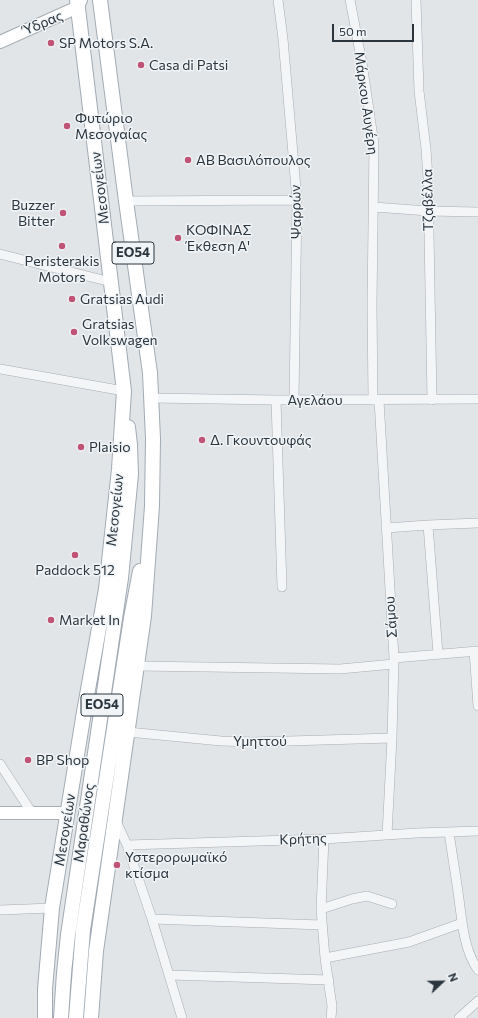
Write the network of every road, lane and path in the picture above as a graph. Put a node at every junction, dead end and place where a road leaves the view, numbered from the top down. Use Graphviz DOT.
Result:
graph roads {
  1 [pos="100,0"];
  2 [pos="278,0"];
  3 [pos="350,0"];
  4 [pos="416,0"];
  5 [pos="79,2"];
  6 [pos="0,42"];
  7 [pos="297,200"];
  8 [pos="126,201"];
  9 [pos="374,207"];
  10 [pos="428,211"];
  11 [pos="478,212"];
  12 [pos="0,254"];
  13 [pos="111,282"];
  14 [pos="0,369"];
  15 [pos="124,391"];
  16 [pos="152,398"];
  17 [pos="478,399"];
  18 [pos="276,400"];
  19 [pos="294,400"];
  20 [pos="376,400"];
  21 [pos="432,400"];
  22 [pos="152,506"];
  23 [pos="478,523"];
  24 [pos="428,525"];
  25 [pos="386,528"];
  26 [pos="282,587"];
  27 [pos="476,651"];
  28 [pos="438,654"];
  29 [pos="394,661"];
  30 [pos="138,666"];
  31 [pos="478,706"];
  32 [pos="128,732"];
  33 [pos="392,738"];
  34 [pos="0,764"];
  35 [pos="0,813"];
  36 [pos="32,813"];
  37 [pos="68,814"];
  38 [pos="115,820"];
  39 [pos="478,831"];
  40 [pos="449,832"];
  41 [pos="388,835"];
  42 [pos="324,839"];
  43 [pos="127,845"];
  44 [pos="392,904"];
  45 [pos="52,908"];
  46 [pos="321,909"];
  47 [pos="0,910"];
  48 [pos="152,919"];
  49 [pos="462,923"];
  50 [pos="322,925"];
  51 [pos="325,958"];
  52 [pos="478,970"];
  53 [pos="169,976"];
  54 [pos="329,980"];
  55 [pos="478,1001"];
  56 [pos="45,1018"];
  57 [pos="61,1018"];
  58 [pos="76,1018"];
  59 [pos="91,1018"];
  60 [pos="182,1018"];
  61 [pos="331,1018"];
  62 [pos="459,1018"];
  1 -- 8 [label="main road, Μεσογείων / ΕΟ54"];
  2 -- 7 [label="street, Ψαρρών"];
  3 -- 9 [label="street, Μάρκου Αυγέρη"];
  4 -- 10 [label="street, Τζαβέλλα"];
  5 -- 6 [label="street, Ύδρας"];
  5 -- 13 [label="main road, Μεσογείων / ΕΟ54"];
  7 -- 8 [label="street"];
  7 -- 19 [label="street, Ψαρρών"];
  8 -- 16 [label="main road, Μεσογείων / ΕΟ54"];
  9 -- 10 [label="street"];
  9 -- 20 [label="street, Μάρκου Αυγέρη"];
  10 -- 11 [label="street"];
  10 -- 21 [label="street, Τζαβέλλα"];
  12 -- 13 [label="street"];
  13 -- 15 [label="main road, Μεσογείων / ΕΟ54"];
  14 -- 15 [label="street"];
  15 -- 37 [label="main road, Μεσογείων / ΕΟ54"];
  15 -- 57 [label="main road, Μαραθώνος / ΕΟ54"];
  16 -- 18 [label="street, Αγελάου"];
  16 -- 22 [label="main road, Μεσογείων / ΕΟ54"];
  17 -- 21 [label="street, Αγελάου"];
  18 -- 19 [label="street, Αγελάου"];
  18 -- 26 [label="street"];
  19 -- 20 [label="street, Αγελάου"];
  20 -- 21 [label="street, Αγελάου"];
  20 -- 25 [label="street, Σάμου"];
  22 -- 30 [label="main road, Μεσογείων / ΕΟ54"];
  22 -- 58 [label="main road, Μαραθώνος / ΕΟ54"];
  23 -- 24 [label="street"];
  24 -- 25 [label="street"];
  24 -- 28 [label="street"];
  25 -- 29 [label="street, Σάμου"];
  27 -- 28 [label="street"];
  27 -- 31 [label="street"];
  28 -- 29 [label="street"];
  29 -- 30 [label="street"];
  29 -- 33 [label="street, Σάμου"];
  30 -- 32 [label="main road, Μεσογείων / ΕΟ54"];
  32 -- 33 [label="street, Υμηττού"];
  32 -- 38 [label="main road, Μεσογείων / ΕΟ54"];
  33 -- 41 [label="street, Σάμου"];
  34 -- 36 [label="street"];
  35 -- 36 [label="street"];
  36 -- 37 [label="street"];
  37 -- 45 [label="main road, Μεσογείων / ΕΟ54"];
  38 -- 43 [label="street"];
  38 -- 59 [label="main road, Μεσογείων / ΕΟ54"];
  39 -- 40 [label="street, Κρήτης"];
  40 -- 41 [label="street, Κρήτης"];
  40 -- 49 [label="street"];
  41 -- 42 [label="street, Κρήτης"];
  42 -- 43 [label="street, Κρήτης"];
  42 -- 46 [label="street"];
  43 -- 48 [label="street"];
  44 -- 46 [label="street"];
  45 -- 47 [label="street"];
  45 -- 56 [label="main road, Μεσογείων / ΕΟ54"];
  46 -- 50 [label="street"];
  48 -- 50 [label="street"];
  48 -- 53 [label="street"];
  49 -- 51 [label="street"];
  49 -- 52 [label="street"];
  50 -- 51 [label="street"];
  51 -- 54 [label="street"];
  53 -- 54 [label="street"];
  53 -- 60 [label="street"];
  54 -- 61 [label="street"];
  55 -- 62 [label="street"];
}
